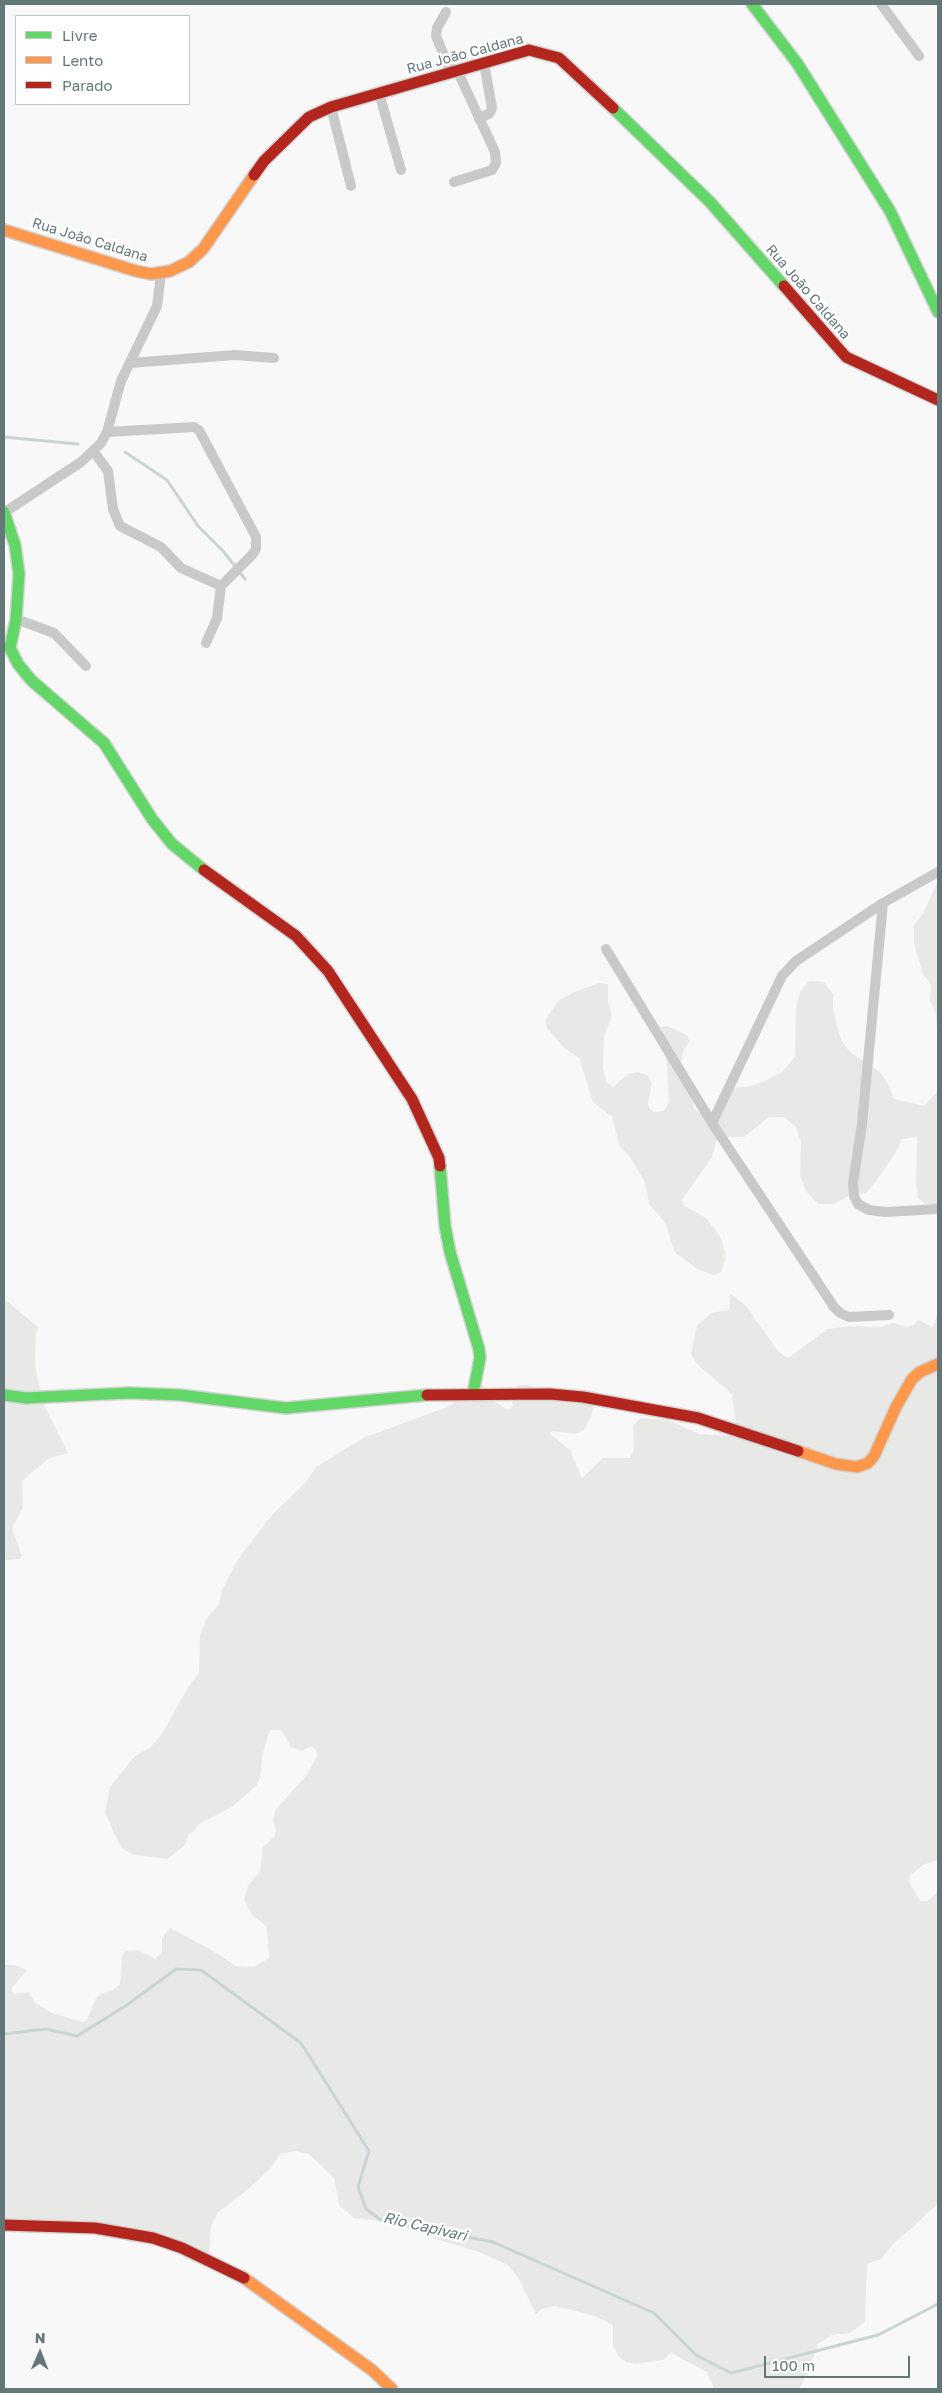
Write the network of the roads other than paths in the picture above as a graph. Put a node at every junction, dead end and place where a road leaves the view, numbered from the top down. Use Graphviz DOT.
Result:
graph roads {
  1 [pos="752,4"];
  2 [pos="881,4"];
  3 [pos="446,12"];
  4 [pos="919,56"];
  5 [pos="484,63"];
  6 [pos="454,71"];
  7 [pos="379,93"];
  8 [pos="330,107"];
  9 [pos="479,119"];
  10 [pos="401,170"];
  11 [pos="454,182"];
  12 [pos="351,186"];
  13 [pos="4,230"];
  14 [pos="161,274"];
  15 [pos="938,312"];
  16 [pos="274,358"];
  17 [pos="130,363"];
  18 [pos="938,400"];
  19 [pos="107,432"];
  20 [pos="94,452"];
  21 [pos="4,512"];
  22 [pos="220,586"];
  23 [pos="16,619"];
  24 [pos="206,643"];
  25 [pos="86,666"];
  26 [pos="938,872"];
  27 [pos="883,903"];
  28 [pos="606,949"];
  29 [pos="712,1124"];
  30 [pos="938,1209"];
  31 [pos="889,1315"];
  32 [pos="938,1364"];
  33 [pos="4,1394"];
  34 [pos="473,1394"];
  35 [pos="4,2225"];
  36 [pos="392,2389"];
  1 -- 15 [label="street"];
  2 -- 4 [label="street"];
  3 -- 6 [label="street"];
  5 -- 6 [label="street, Rua João Caldana"];
  5 -- 9 [label="street"];
  5 -- 18 [label="street, Rua João Caldana"];
  6 -- 7 [label="street, Rua João Caldana"];
  6 -- 9 [label="street"];
  7 -- 8 [label="street, Rua João Caldana"];
  7 -- 10 [label="street"];
  8 -- 12 [label="street"];
  8 -- 14 [label="street, Rua João Caldana"];
  9 -- 11 [label="street"];
  13 -- 14 [label="street, Rua João Caldana"];
  14 -- 17 [label="street"];
  16 -- 17 [label="street"];
  17 -- 19 [label="street"];
  19 -- 20 [label="street"];
  19 -- 22 [label="street"];
  20 -- 21 [label="street"];
  20 -- 22 [label="street"];
  21 -- 23 [label="street"];
  22 -- 24 [label="street"];
  23 -- 25 [label="street"];
  23 -- 34 [label="street"];
  26 -- 27 [label="street"];
  27 -- 29 [label="street"];
  27 -- 30 [label="street"];
  28 -- 29 [label="street"];
  29 -- 31 [label="street"];
  32 -- 34 [label="street"];
  33 -- 34 [label="street"];
  35 -- 36 [label="street"];
}
